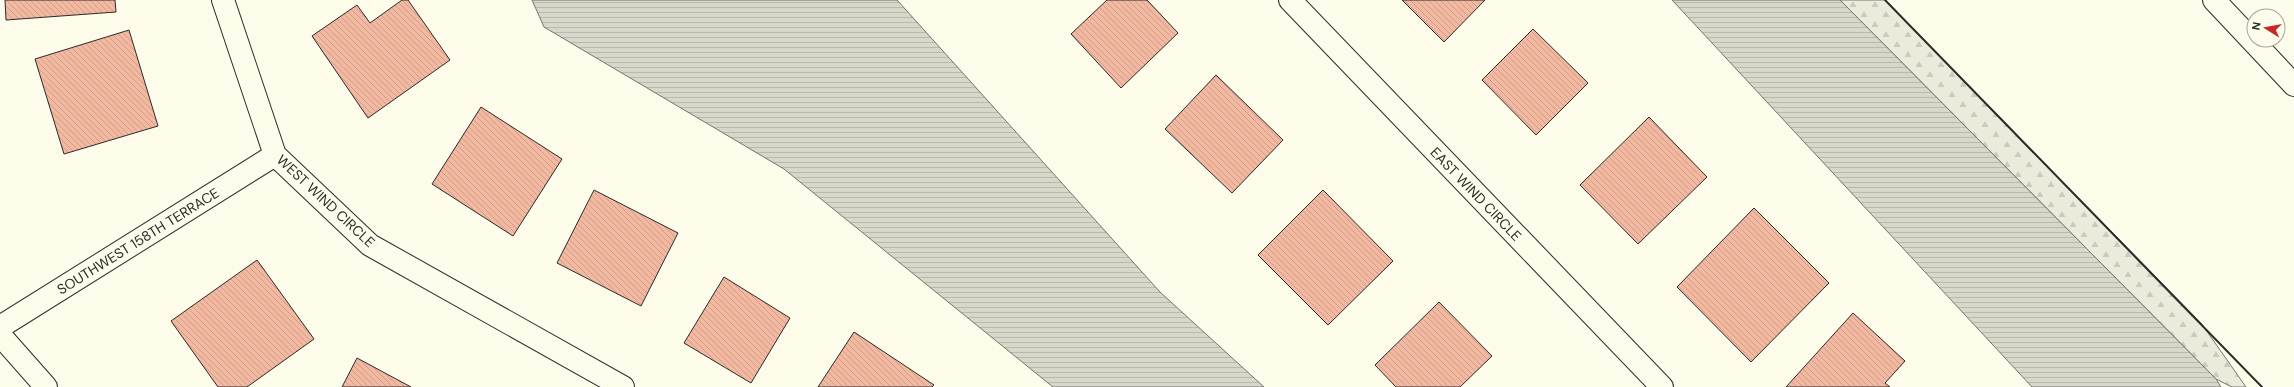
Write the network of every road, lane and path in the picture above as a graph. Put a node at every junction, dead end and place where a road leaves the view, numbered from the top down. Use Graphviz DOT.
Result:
graph roads {
  1 [pos="223,0"];
  2 [pos="1290,0"];
  3 [pos="2214,0"];
  4 [pos="2294,85"];
  5 [pos="275,155"];
  6 [pos="0,327"];
  7 [pos="0,335"];
  8 [pos="46,387"];
  9 [pos="623,387"];
  10 [pos="1662,387"];
  1 -- 5 [label="main road, WEST WIND CIRCLE"];
  2 -- 10 [label="main road, EAST WIND CIRCLE"];
  3 -- 4 [label="main road"];
  5 -- 6 [label="main road, SOUTHWEST 158TH TERRACE"];
  5 -- 9 [label="main road, WEST WIND CIRCLE"];
  7 -- 8 [label="main road"];
}
